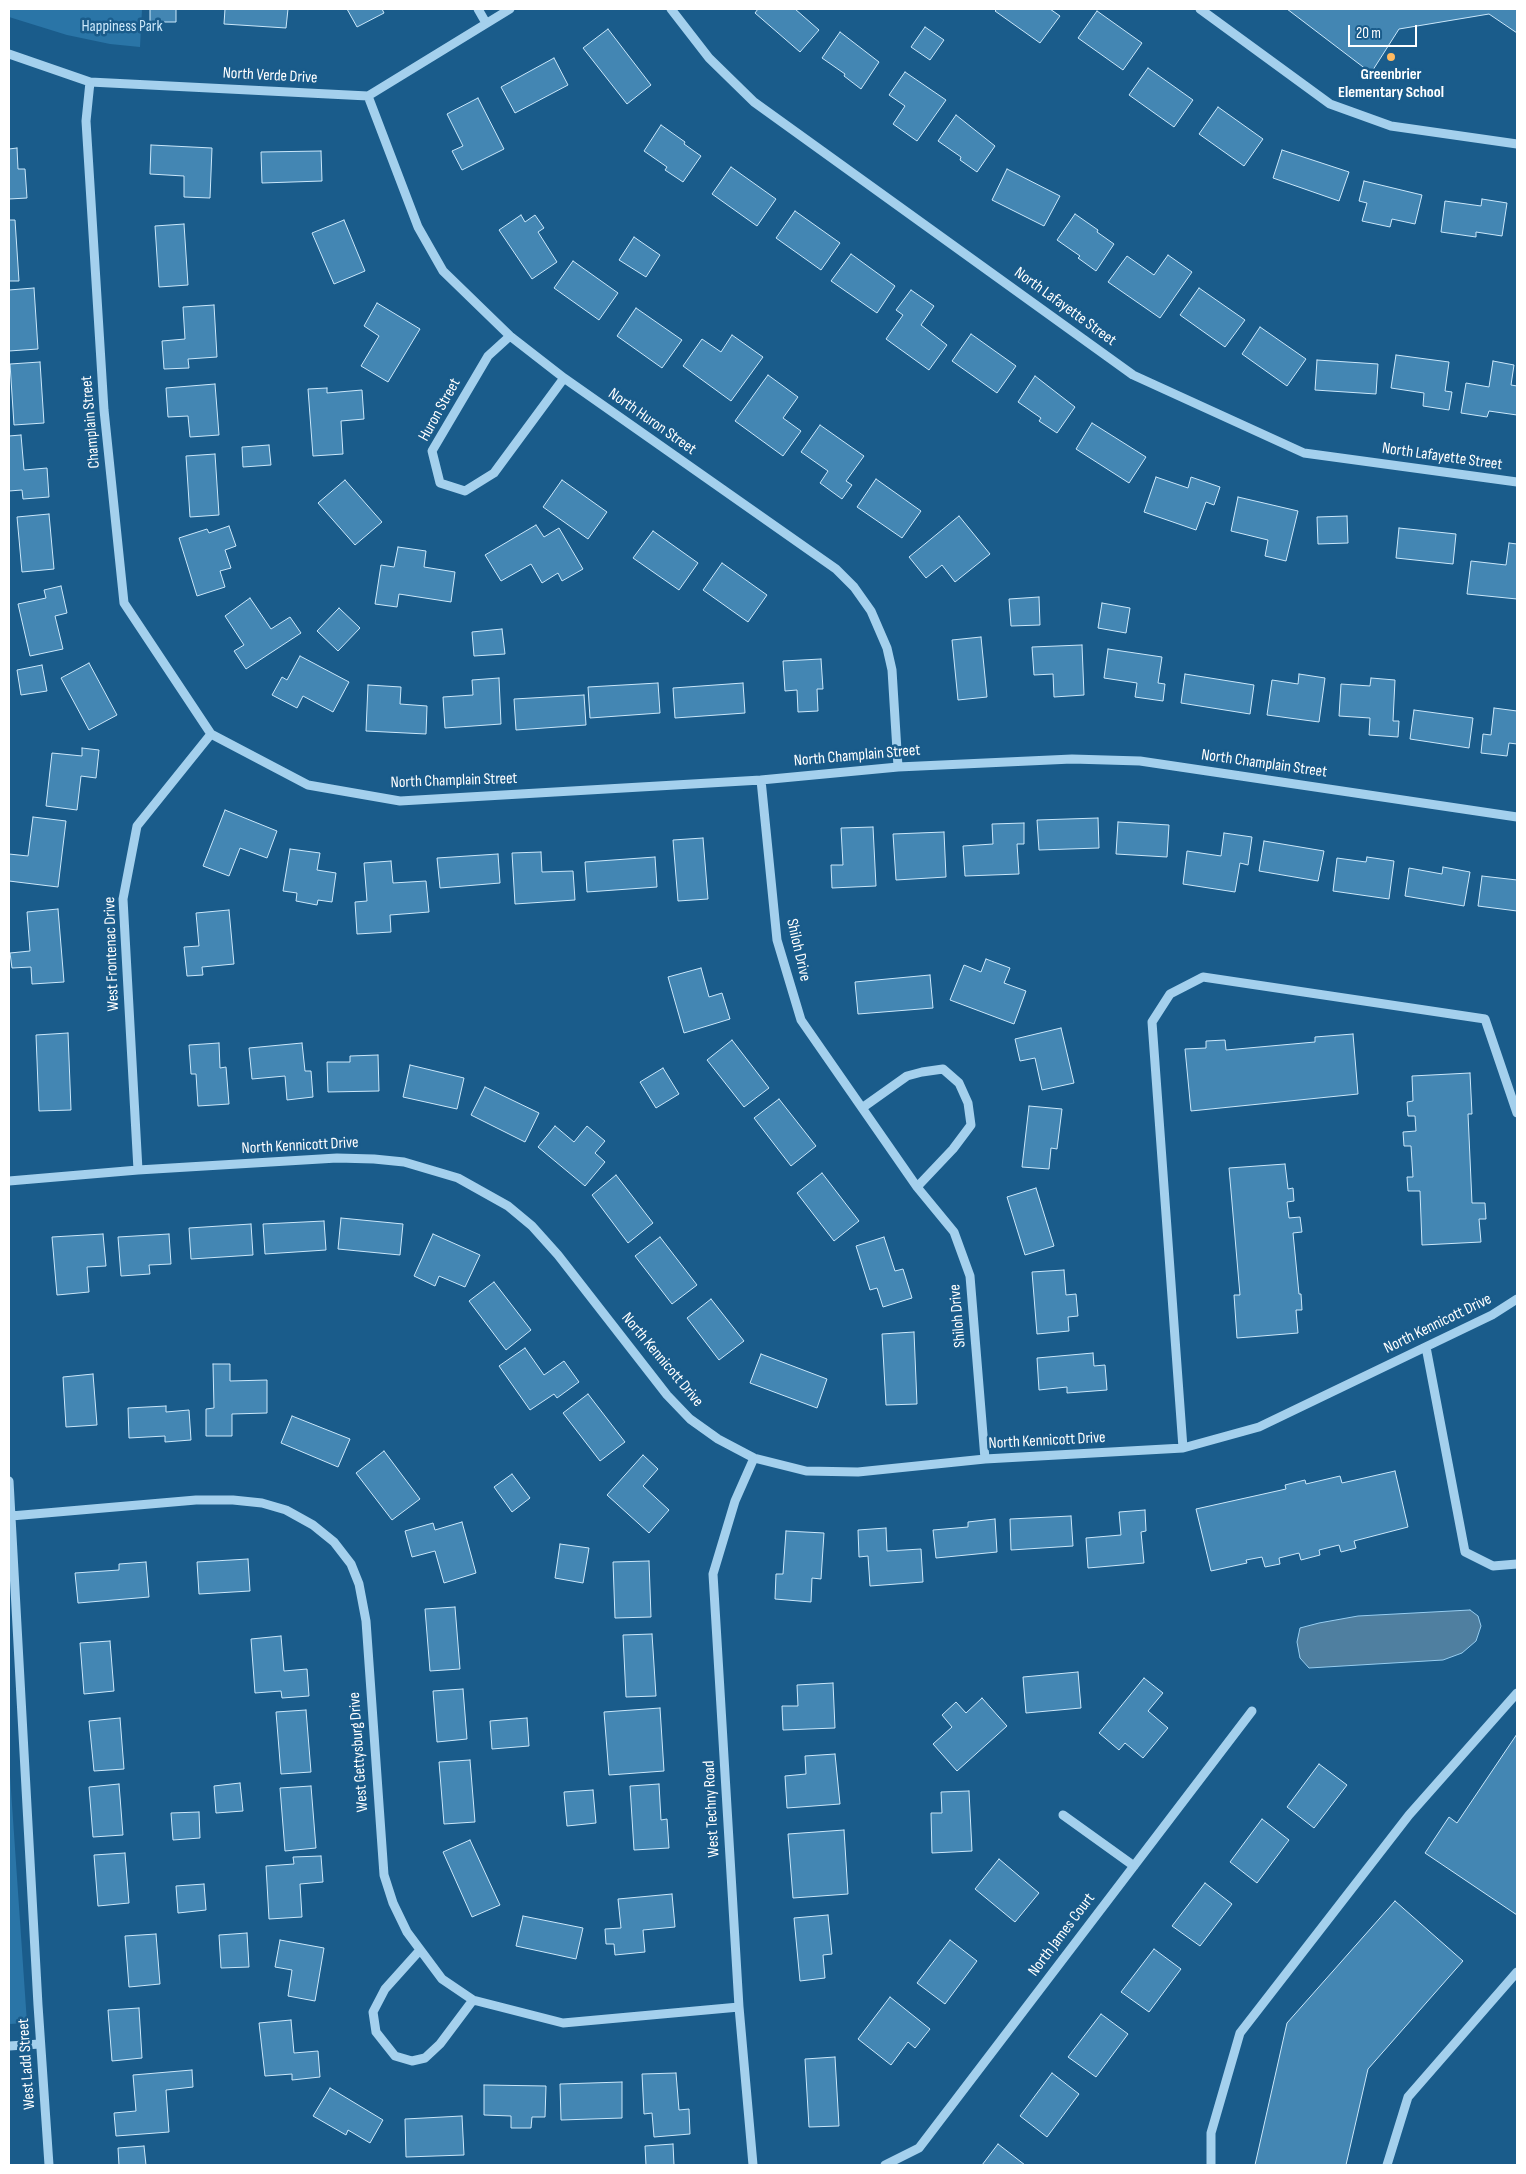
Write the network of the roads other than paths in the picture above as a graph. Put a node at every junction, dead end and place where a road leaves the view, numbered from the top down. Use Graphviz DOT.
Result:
graph roads {
  1 [pos="478,9"];
  2 [pos="510,9"];
  3 [pos="671,9"];
  4 [pos="1200,9"];
  5 [pos="486,23"];
  6 [pos="9,54"];
  7 [pos="90,82"];
  8 [pos="368,96"];
  9 [pos="1517,144"];
  10 [pos="510,336"];
  11 [pos="564,378"];
  12 [pos="1517,482"];
  13 [pos="211,734"];
  14 [pos="898,767"];
  15 [pos="761,780"];
  16 [pos="1517,816"];
  17 [pos="862,1108"];
  18 [pos="1517,1113"];
  19 [pos="138,1170"];
  20 [pos="9,1181"];
  21 [pos="917,1187"];
  22 [pos="1517,1299"];
  23 [pos="1426,1347"];
  24 [pos="1183,1448"];
  25 [pos="754,1458"];
  26 [pos="985,1459"];
  27 [pos="9,1481"];
  28 [pos="11,1516"];
  29 [pos="1517,1564"];
  30 [pos="1517,1693"];
  31 [pos="1252,1711"];
  32 [pos="1063,1815"];
  33 [pos="1134,1866"];
  34 [pos="420,1950"];
  35 [pos="1517,1972"];
  36 [pos="473,2000"];
  37 [pos="739,2007"];
  38 [pos="40,2044"];
  39 [pos="9,2046"];
  40 [pos="49,2165"];
  41 [pos="753,2165"];
  42 [pos="885,2165"];
  43 [pos="1211,2165"];
  44 [pos="1387,2165"];
  1 -- 5 [label="street"];
  2 -- 5 [label="street"];
  3 -- 12 [label="street, North Lafayette Street"];
  4 -- 9 [label="street"];
  5 -- 8 [label="street"];
  6 -- 7 [label="street, North Verde Drive"];
  7 -- 8 [label="street, North Verde Drive"];
  7 -- 13 [label="street, Champlain Street"];
  8 -- 10 [label="street, North Huron Street"];
  10 -- 11 [label="street, North Huron Street"];
  10 -- 11 [label="street, Huron Street"];
  11 -- 14 [label="street, North Huron Street"];
  13 -- 15 [label="street, North Champlain Street"];
  13 -- 19 [label="street, West Frontenac Drive"];
  14 -- 15 [label="street, North Champlain Street"];
  14 -- 16 [label="street, North Champlain Street"];
  15 -- 17 [label="street, Shiloh Drive"];
  17 -- 21 [label="street, Shiloh Drive"];
  17 -- 21 [label="street"];
  18 -- 24 [label="street"];
  19 -- 20 [label="street, North Kennicott Drive"];
  19 -- 25 [label="street, North Kennicott Drive"];
  21 -- 26 [label="street, Shiloh Drive"];
  22 -- 23 [label="street, North Kennicott Drive"];
  23 -- 24 [label="street, North Kennicott Drive"];
  23 -- 29 [label="street"];
  24 -- 26 [label="street, North Kennicott Drive"];
  25 -- 26 [label="street, North Kennicott Drive"];
  25 -- 37 [label="street, West Techny Road"];
  27 -- 28 [label="street, West Ladd Street"];
  28 -- 34 [label="street, West Gettysburg Drive"];
  28 -- 38 [label="street, West Ladd Street"];
  30 -- 43 [label="street"];
  31 -- 33 [label="street, North James Court"];
  32 -- 33 [label="street"];
  33 -- 42 [label="street, North James Court"];
  34 -- 36 [label="street, West Gettysburg Drive"];
  34 -- 36 [label="street"];
  35 -- 44 [label="street"];
  36 -- 37 [label="street, West Gettysburg Drive"];
  37 -- 41 [label="street, West Techny Road"];
  38 -- 39 [label="street"];
  38 -- 40 [label="street, West Ladd Street"];
}
